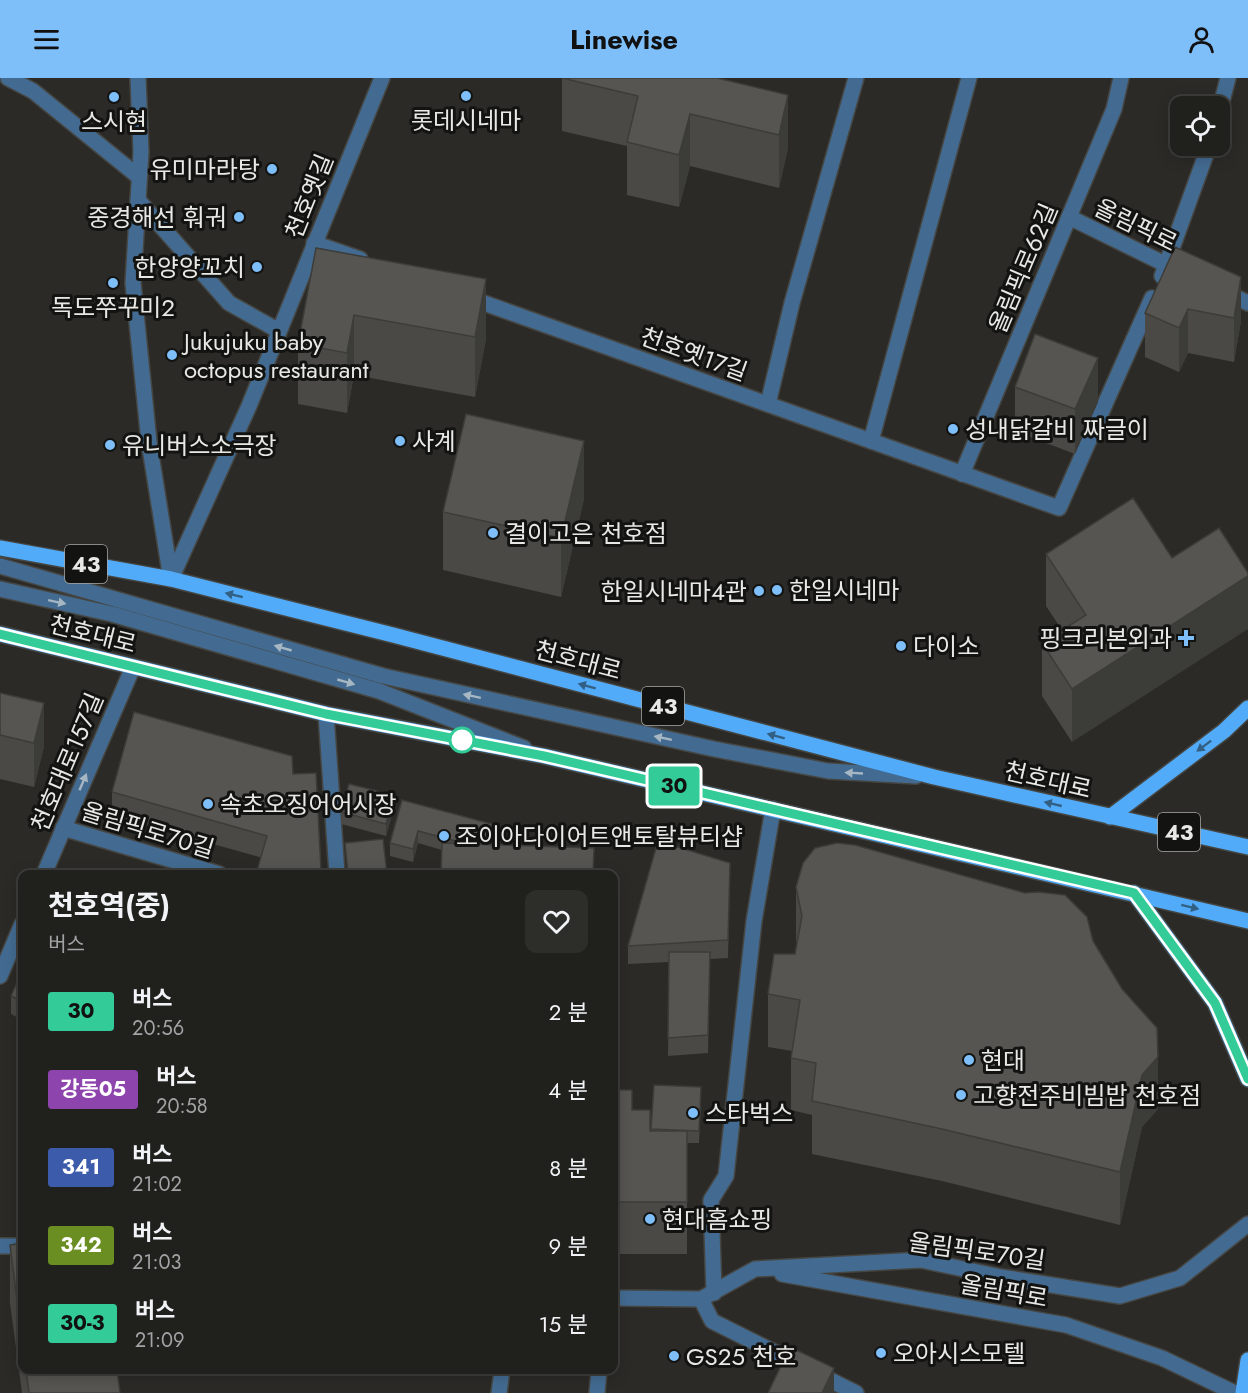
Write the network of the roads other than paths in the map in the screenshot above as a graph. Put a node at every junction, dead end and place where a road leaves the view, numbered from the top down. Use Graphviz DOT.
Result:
graph roads {
  1 [pos="8,78"];
  2 [pos="138,78"];
  3 [pos="382,78"];
  4 [pos="856,78"];
  5 [pos="969,78"];
  6 [pos="1121,78"];
  7 [pos="1228,78"];
  8 [pos="1223,96"];
  9 [pos="1206,156"];
  10 [pos="139,177"];
  11 [pos="138,200"];
  12 [pos="1069,218"];
  13 [pos="314,243"];
  14 [pos="370,263"];
  15 [pos="1167,266"];
  16 [pos="1187,275"];
  17 [pos="1208,284"];
  18 [pos="447,290"];
  19 [pos="1248,303"];
  20 [pos="279,331"];
  21 [pos="768,404"];
  22 [pos="871,441"];
  23 [pos="962,474"];
  24 [pos="0,548"];
  25 [pos="0,566"];
  26 [pos="171,579"];
  27 [pos="0,589"];
  28 [pos="0,634"];
  29 [pos="133,667"];
  30 [pos="1248,708"];
  31 [pos="326,714"];
  32 [pos="544,756"];
  33 [pos="934,777"];
  34 [pos="773,809"];
  35 [pos="1110,817"];
  36 [pos="63,828"];
  37 [pos="1248,847"];
  38 [pos="46,870"];
  39 [pos="205,870"];
  40 [pos="337,870"];
  41 [pos="1134,893"];
  42 [pos="1248,921"];
  43 [pos="18,933"];
  44 [pos="0,976"];
  45 [pos="1248,1079"];
  46 [pos="1248,1224"];
  47 [pos="0,1246"];
  48 [pos="18,1246"];
  49 [pos="755,1269"];
  50 [pos="707,1296"];
  51 [pos="618,1298"];
  52 [pos="1248,1360"];
  53 [pos="501,1374"];
  54 [pos="599,1374"];
  55 [pos="498,1393"];
  56 [pos="597,1393"];
  57 [pos="856,1393"];
  58 [pos="1235,1393"];
  59 [pos="1244,1393"];
  1 -- 10 [label="street"];
  2 -- 10 [label="street"];
  3 -- 13 [label="street, 천호옛길"];
  4 -- 21 [label="street"];
  5 -- 22 [label="street"];
  6 -- 12 [label="street, 올림픽로62길"];
  7 -- 8 [label="street"];
  9 -- 15 [label="street"];
  10 -- 11 [label="street"];
  11 -- 20 [label="street"];
  11 -- 26 [label="street"];
  12 -- 15 [label="street, 올림픽로"];
  12 -- 23 [label="street, 올림픽로62길"];
  13 -- 14 [label="street"];
  13 -- 20 [label="street, 천호옛길"];
  15 -- 16 [label="street, 올림픽로"];
  15 -- 23 [label="street, 천호옛17길"];
  17 -- 19 [label="street"];
  18 -- 21 [label="street, 천호옛17길"];
  20 -- 26 [label="street, 천호옛길"];
  21 -- 22 [label="street, 천호옛17길"];
  22 -- 23 [label="street, 천호옛17길"];
  24 -- 26 [label="main road, 천호대로 / 43"];
  33 -- 25 [label="street, one-way"];
  33 -- 26 [label="main road, 천호대로 / 43, one-way"];
  27 -- 32 [label="street, one-way"];
  28 -- 29 [label="main road, 천호대로"];
  29 -- 31 [label="main road, 천호대로"];
  36 -- 29 [label="street, 천호대로157길, one-way"];
  30 -- 35 [label="main road, one-way"];
  31 -- 32 [label="main road, 천호대로"];
  31 -- 40 [label="street"];
  32 -- 34 [label="main road, 천호대로"];
  35 -- 33 [label="main road, 천호대로 / 43, one-way"];
  34 -- 41 [label="main road, 천호대로"];
  34 -- 50 [label="street"];
  35 -- 37 [label="main road, 천호대로 / 43"];
  36 -- 38 [label="street, 천호대로157길"];
  36 -- 39 [label="street, 올림픽로70길"];
  41 -- 42 [label="main road, 천호대로, one-way"];
  41 -- 45 [label="main road"];
  43 -- 44 [label="street"];
  46 -- 49 [label="street, 올림픽로70길"];
  47 -- 48 [label="street"];
  49 -- 50 [label="street, 올림픽로70길"];
  49 -- 58 [label="street, 올림픽로"];
  50 -- 51 [label="street"];
  50 -- 57 [label="street"];
  52 -- 59 [label="main road"];
  53 -- 55 [label="street"];
  54 -- 56 [label="street"];
}
